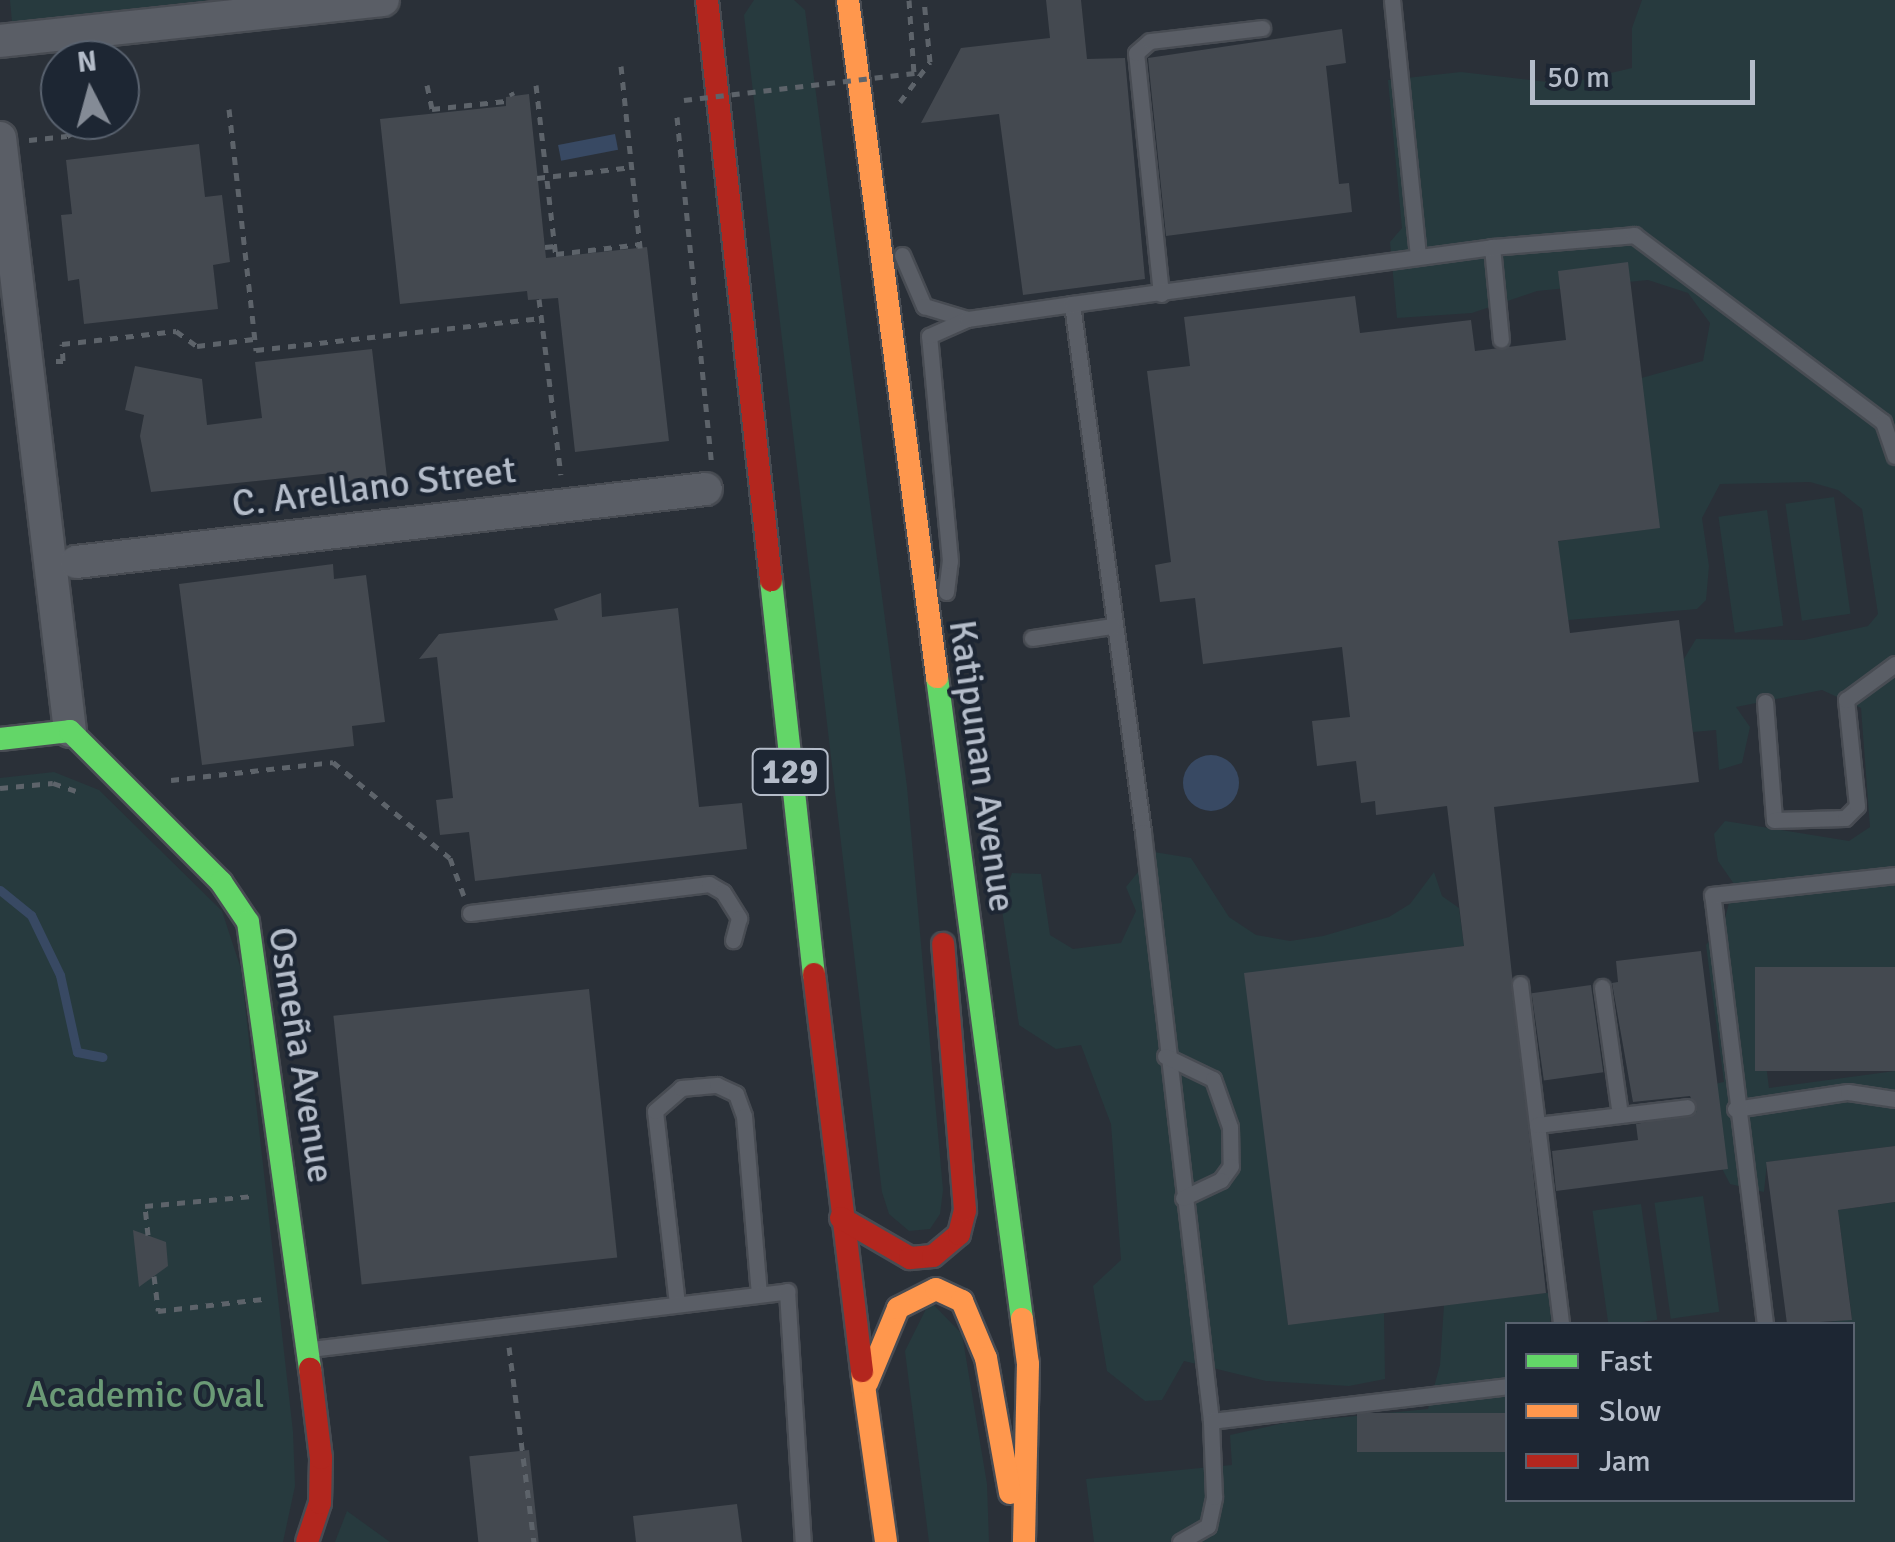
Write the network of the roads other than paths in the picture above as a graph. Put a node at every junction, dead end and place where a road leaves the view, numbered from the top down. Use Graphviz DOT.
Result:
graph roads {
  1 [pos="383,0"];
  2 [pos="706,0"];
  3 [pos="848,0"];
  4 [pos="1392,0"];
  5 [pos="1262,28"];
  6 [pos="0,42"];
  7 [pos="0,140"];
  8 [pos="868,173"];
  9 [pos="1492,247"];
  10 [pos="1418,256"];
  11 [pos="1161,294"];
  12 [pos="1072,304"];
  13 [pos="967,319"];
  14 [pos="1501,340"];
  15 [pos="1895,456"];
  16 [pos="709,479"];
  17 [pos="63,563"];
  18 [pos="1112,626"];
  19 [pos="1032,638"];
  20 [pos="1895,664"];
  21 [pos="935,682"];
  22 [pos="1765,702"];
  23 [pos="70,730"];
  24 [pos="0,738"];
  25 [pos="1895,875"];
  26 [pos="963,881"];
  27 [pos="470,913"];
  28 [pos="733,940"];
  29 [pos="1520,984"];
  30 [pos="1602,987"];
  31 [pos="1165,1056"];
  32 [pos="1895,1099"];
  33 [pos="1687,1107"];
  34 [pos="1734,1108"];
  35 [pos="1620,1115"];
  36 [pos="1537,1125"];
  37 [pos="1182,1198"];
  38 [pos="840,1218"];
  39 [pos="758,1293"];
  40 [pos="677,1304"];
  41 [pos="1562,1322"];
  42 [pos="1766,1322"];
  43 [pos="307,1349"];
  44 [pos="1505,1386"];
  45 [pos="865,1392"];
  46 [pos="1211,1421"];
  47 [pos="307,1542"];
  48 [pos="803,1542"];
  49 [pos="886,1542"];
  50 [pos="1022,1542"];
  51 [pos="1180,1542"];
  1 -- 6 [label="street"];
  2 -- 38 [label="main road, 129"];
  3 -- 8 [label="main road, Katipunan Avenue"];
  4 -- 10 [label="lane"];
  5 -- 11 [label="lane"];
  7 -- 17 [label="street"];
  8 -- 13 [label="lane"];
  8 -- 21 [label="main road, Katipunan Avenue"];
  9 -- 10 [label="lane"];
  9 -- 14 [label="lane"];
  9 -- 15 [label="lane"];
  10 -- 11 [label="lane"];
  11 -- 12 [label="lane"];
  12 -- 13 [label="lane"];
  12 -- 18 [label="lane"];
  13 -- 21 [label="lane"];
  16 -- 17 [label="street, C. Arellano Street"];
  17 -- 23 [label="street"];
  18 -- 19 [label="lane"];
  18 -- 31 [label="lane"];
  20 -- 22 [label="lane"];
  21 -- 26 [label="main road, Katipunan Avenue"];
  23 -- 24 [label="main road"];
  23 -- 43 [label="main road, Osmeña Avenue"];
  25 -- 34 [label="lane"];
  26 -- 38 [label="main road"];
  26 -- 50 [label="main road, Katipunan Avenue"];
  27 -- 28 [label="lane"];
  29 -- 36 [label="lane"];
  30 -- 35 [label="lane"];
  31 -- 37 [label="lane"];
  31 -- 37 [label="lane"];
  32 -- 34 [label="lane"];
  33 -- 35 [label="lane"];
  34 -- 42 [label="lane"];
  35 -- 36 [label="lane"];
  36 -- 41 [label="lane"];
  37 -- 46 [label="lane"];
  38 -- 45 [label="main road, 129"];
  39 -- 40 [label="lane"];
  39 -- 40 [label="lane"];
  39 -- 48 [label="lane"];
  40 -- 43 [label="lane"];
  43 -- 47 [label="main road, Osmeña Avenue"];
  44 -- 46 [label="lane"];
  45 -- 49 [label="main road, 129"];
  45 -- 50 [label="main road"];
  46 -- 51 [label="lane"];
}
